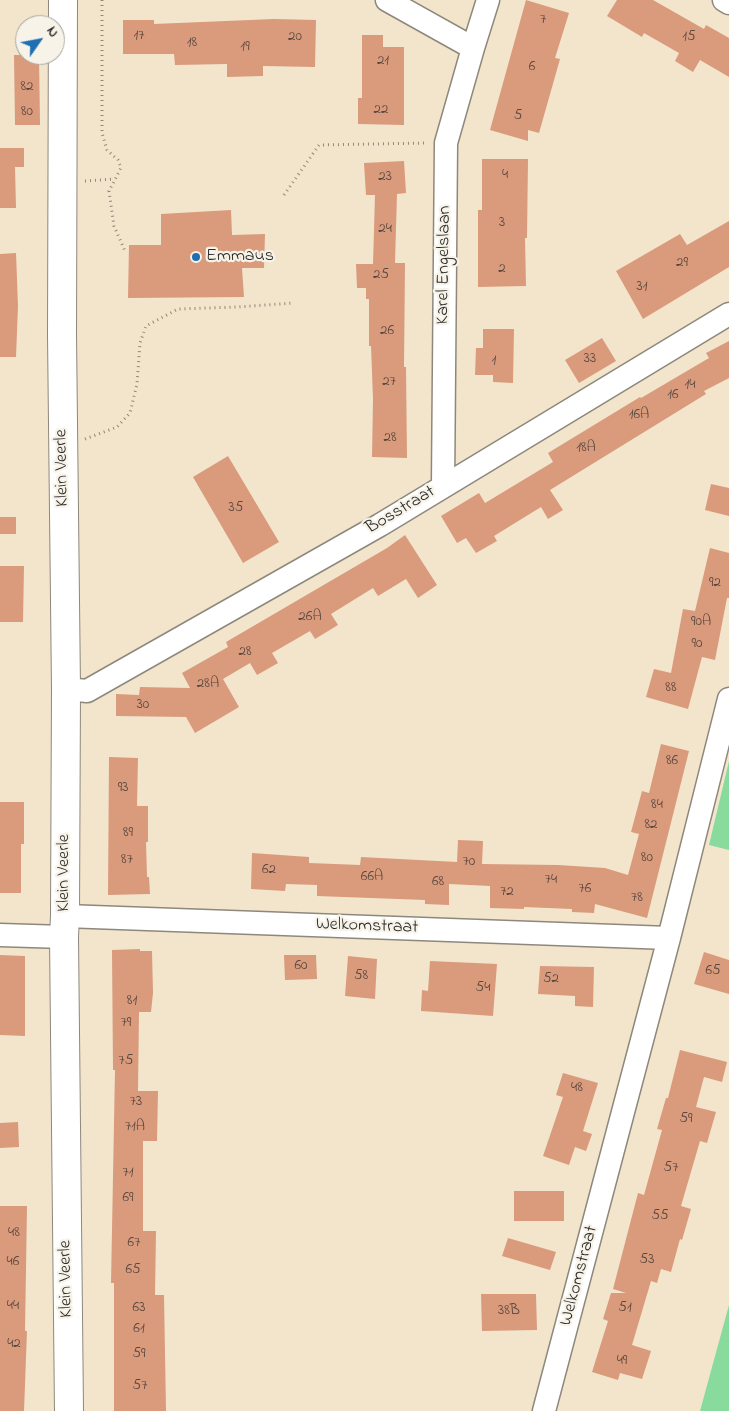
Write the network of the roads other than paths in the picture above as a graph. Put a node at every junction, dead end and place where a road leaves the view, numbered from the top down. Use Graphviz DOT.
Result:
graph roads {
  1 [pos="63,0"];
  2 [pos="387,0"];
  3 [pos="488,0"];
  4 [pos="724,0"];
  5 [pos="729,3"];
  6 [pos="473,48"];
  7 [pos="729,314"];
  8 [pos="442,486"];
  9 [pos="66,689"];
  10 [pos="729,699"];
  11 [pos="65,926"];
  12 [pos="0,935"];
  13 [pos="669,938"];
  14 [pos="69,1411"];
  15 [pos="544,1411"];
  1 -- 9 [label="main road, Klein Veerle"];
  2 -- 6 [label="street"];
  3 -- 6 [label="street, Karel Engelslaan"];
  4 -- 5 [label="street"];
  6 -- 8 [label="street, Karel Engelslaan"];
  7 -- 8 [label="street, Bosstraat"];
  8 -- 9 [label="street, Bosstraat"];
  9 -- 11 [label="main road, Klein Veerle"];
  10 -- 13 [label="street, Welkomstraat"];
  11 -- 12 [label="street, Klein Veerle"];
  11 -- 13 [label="street, Welkomstraat"];
  11 -- 14 [label="main road, Klein Veerle"];
  13 -- 15 [label="street, Welkomstraat"];
}
